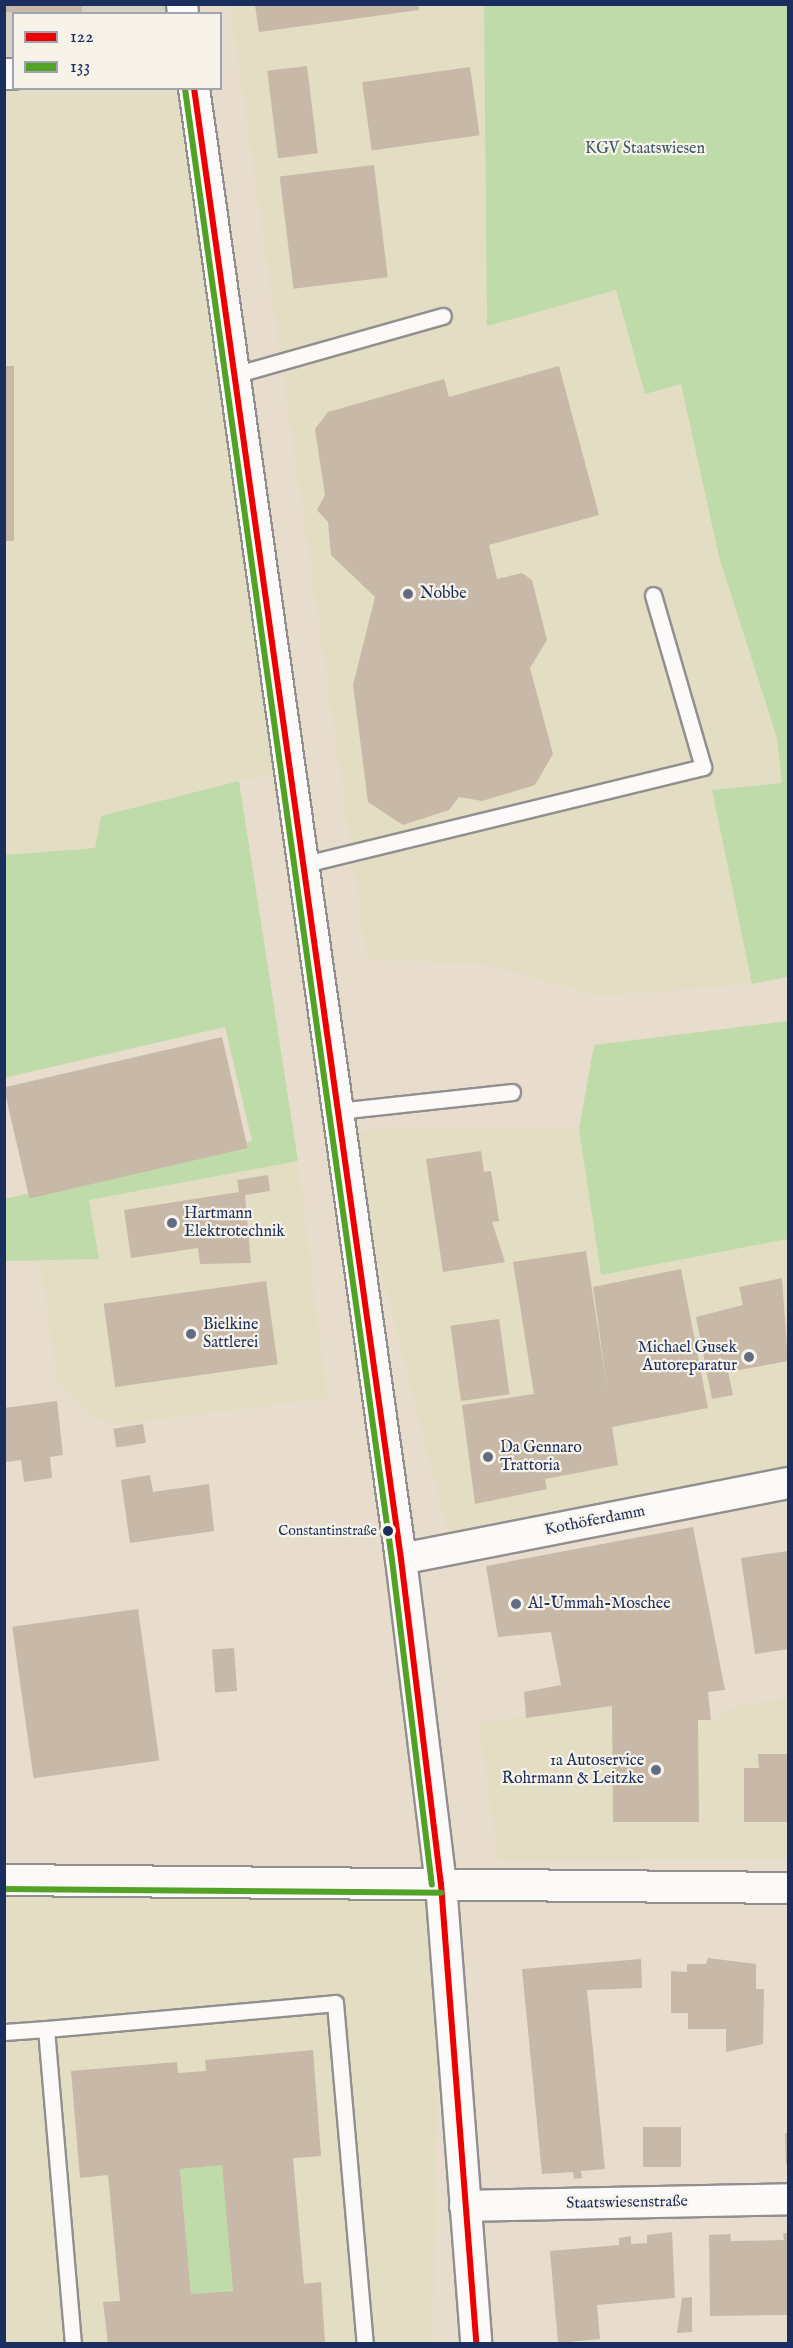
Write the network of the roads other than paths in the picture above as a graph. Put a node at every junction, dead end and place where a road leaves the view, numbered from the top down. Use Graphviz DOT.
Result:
graph roads {
  1 [pos="194,90"];
  2 [pos="443,315"];
  3 [pos="234,375"];
  4 [pos="652,595"];
  5 [pos="301,865"];
  6 [pos="512,1092"];
  7 [pos="338,1111"];
  8 [pos="789,1483"];
  9 [pos="402,1559"];
  10 [pos="4,1880"];
  11 [pos="441,1884"];
  12 [pos="789,1888"];
  13 [pos="45,2029"];
  14 [pos="4,2032"];
  15 [pos="789,2199"];
  16 [pos="465,2206"];
  17 [pos="74,2343"];
  18 [pos="365,2343"];
  19 [pos="476,2343"];
  1 -- 3 [label="street"];
  2 -- 3 [label="lane"];
  3 -- 5 [label="street"];
  4 -- 5 [label="lane"];
  5 -- 7 [label="street"];
  6 -- 7 [label="lane"];
  7 -- 9 [label="street"];
  8 -- 9 [label="street, Kothöferdamm"];
  9 -- 11 [label="street"];
  10 -- 11 [label="street"];
  11 -- 12 [label="street"];
  11 -- 16 [label="street"];
  13 -- 14 [label="lane"];
  13 -- 17 [label="lane"];
  13 -- 18 [label="lane"];
  15 -- 16 [label="street, Staatswiesenstraße"];
  16 -- 19 [label="street"];
}
